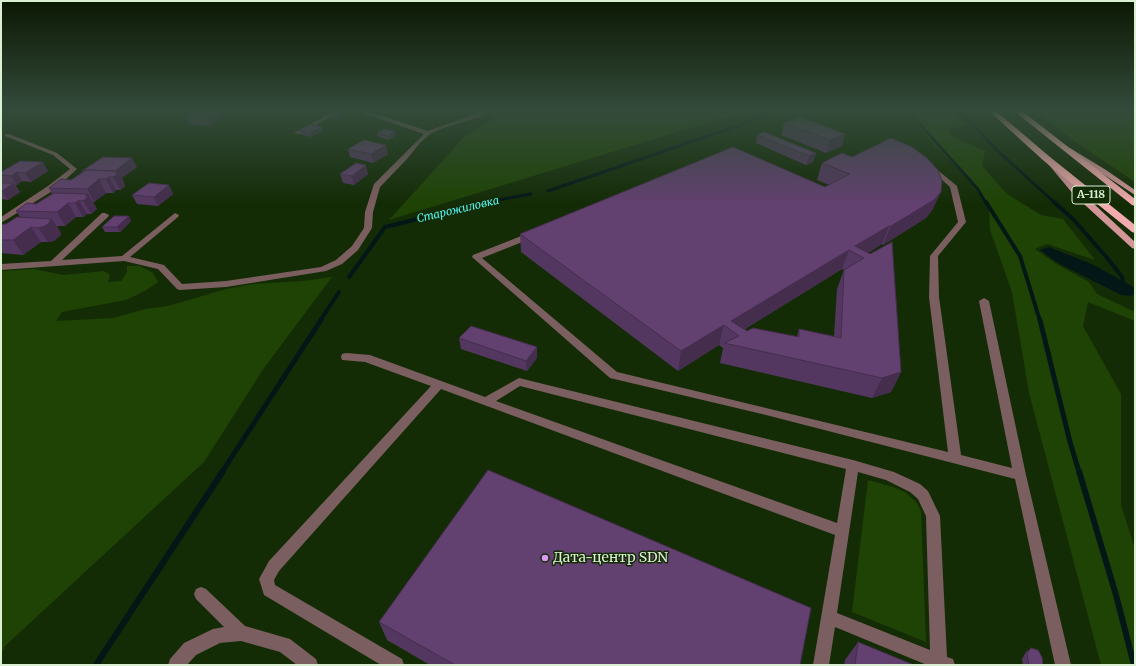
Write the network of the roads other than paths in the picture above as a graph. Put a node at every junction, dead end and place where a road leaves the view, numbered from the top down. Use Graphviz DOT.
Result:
graph roads {
  1 [pos="25,142"];
  2 [pos="418,142"];
  3 [pos="1028,142"];
  4 [pos="1056,142"];
  5 [pos="1058,142"];
  6 [pos="1047,159"];
  7 [pos="924,160"];
  8 [pos="1135,193"];
  9 [pos="1135,203"];
  10 [pos="106,215"];
  11 [pos="175,215"];
  12 [pos="1,221"];
  13 [pos="1135,230"];
  14 [pos="542,231"];
  15 [pos="1135,246"];
  16 [pos="124,258"];
  17 [pos="53,264"];
  18 [pos="1,267"];
  19 [pos="984,301"];
  20 [pos="346,357"];
  21 [pos="438,384"];
  22 [pos="486,401"];
  23 [pos="955,459"];
  24 [pos="853,465"];
  25 [pos="1020,475"];
  26 [pos="842,530"];
  27 [pos="201,594"];
  28 [pos="829,617"];
  29 [pos="241,633"];
  30 [pos="942,664"];
  31 [pos="176,665"];
  32 [pos="310,665"];
  33 [pos="396,665"];
  34 [pos="821,665"];
  35 [pos="1062,665"];
  1 -- 12 [label="street"];
  2 -- 16 [label="street"];
  3 -- 6 [label="highway, А-118"];
  4 -- 9 [label="highway, А-118"];
  5 -- 8 [label="main road"];
  6 -- 13 [label="highway, А-118"];
  6 -- 15 [label="main road"];
  7 -- 23 [label="street"];
  10 -- 17 [label="street"];
  11 -- 16 [label="street"];
  14 -- 23 [label="street"];
  16 -- 17 [label="street"];
  17 -- 18 [label="street"];
  19 -- 25 [label="street"];
  20 -- 21 [label="street"];
  21 -- 22 [label="street"];
  21 -- 33 [label="street"];
  22 -- 24 [label="street"];
  22 -- 26 [label="street"];
  23 -- 25 [label="street"];
  24 -- 26 [label="street"];
  24 -- 30 [label="street"];
  25 -- 35 [label="street"];
  26 -- 28 [label="street"];
  27 -- 29 [label="street"];
  28 -- 30 [label="street"];
  28 -- 34 [label="street"];
  29 -- 31 [label="street"];
  29 -- 32 [label="street"];
}
